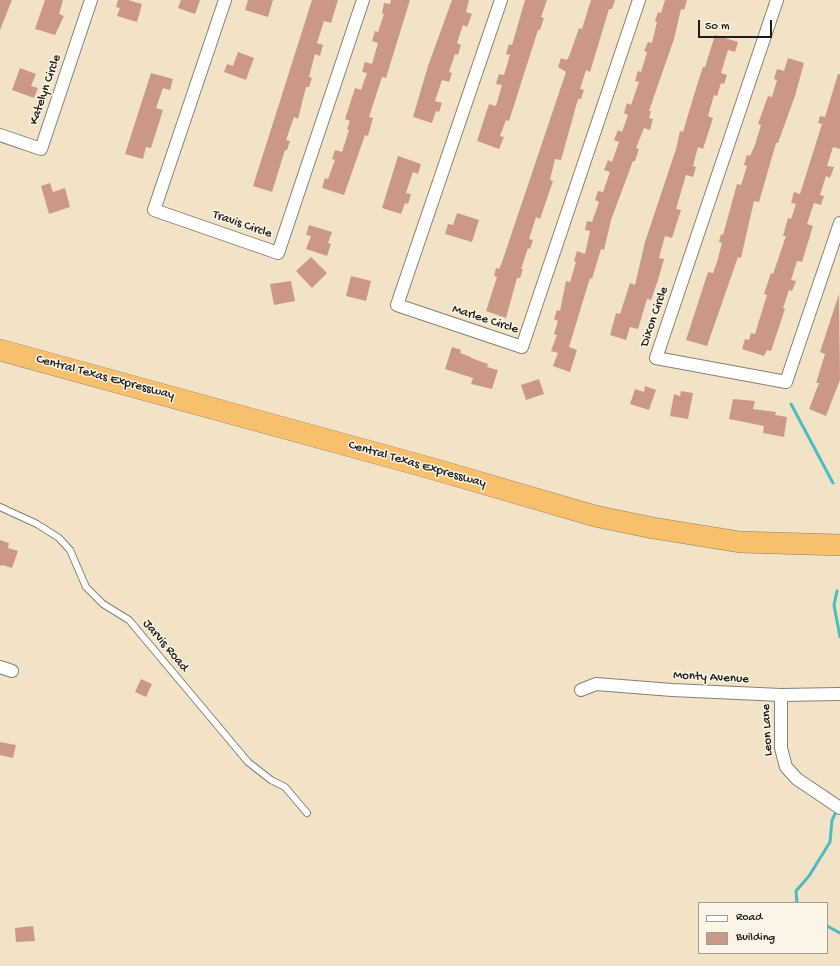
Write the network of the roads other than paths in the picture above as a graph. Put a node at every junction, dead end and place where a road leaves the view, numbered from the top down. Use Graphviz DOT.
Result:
graph roads {
  1 [pos="91,0"];
  2 [pos="225,0"];
  3 [pos="363,0"];
  4 [pos="501,0"];
  5 [pos="640,0"];
  6 [pos="777,0"];
  7 [pos="0,135"];
  8 [pos="840,223"];
  9 [pos="0,350"];
  10 [pos="0,507"];
  11 [pos="839,545"];
  12 [pos="0,668"];
  13 [pos="12,671"];
  14 [pos="581,690"];
  15 [pos="840,694"];
  16 [pos="781,695"];
  17 [pos="840,808"];
  18 [pos="307,813"];
  1 -- 7 [label="street, Katelyn Circle"];
  2 -- 3 [label="street, Travis Circle"];
  4 -- 5 [label="street, Marlee Circle"];
  6 -- 8 [label="street, Dixon Circle"];
  9 -- 11 [label="highway, Central Texas Expressway"];
  10 -- 18 [label="lane, Jarvis Road"];
  12 -- 13 [label="street"];
  14 -- 16 [label="street, Monty Avenue"];
  15 -- 16 [label="street, Monty Avenue"];
  16 -- 17 [label="street, Leon Lane"];
}
